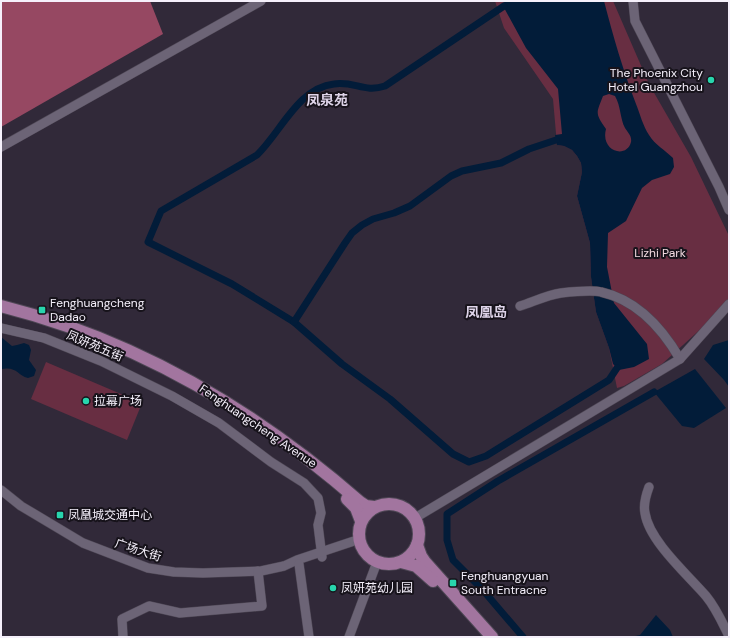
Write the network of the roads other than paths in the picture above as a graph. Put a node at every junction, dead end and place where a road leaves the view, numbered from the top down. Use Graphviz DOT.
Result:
graph roads {
  1 [pos="260,1"];
  2 [pos="633,1"];
  3 [pos="1,147"];
  4 [pos="729,210"];
  5 [pos="729,304"];
  6 [pos="1,306"];
  7 [pos="520,306"];
  8 [pos="1,314"];
  9 [pos="1,328"];
  10 [pos="680,359"];
  11 [pos="649,486"];
  12 [pos="1,490"];
  13 [pos="374,507"];
  14 [pos="415,518"];
  15 [pos="362,521"];
  16 [pos="360,542"];
  17 [pos="417,545"];
  18 [pos="322,554"];
  19 [pos="377,562"];
  20 [pos="401,562"];
  21 [pos="299,564"];
  22 [pos="284,566"];
  23 [pos="258,571"];
  24 [pos="729,636"];
  25 [pos="123,637"];
  26 [pos="309,637"];
  27 [pos="349,637"];
  28 [pos="483,637"];
  29 [pos="492,637"];
  1 -- 3 [label="street"];
  2 -- 4 [label="street"];
  5 -- 10 [label="street"];
  6 -- 13 [label="main road, Fenghuangcheng Avenue"];
  7 -- 10 [label="street"];
  8 -- 15 [label="main road, Fenghuangcheng Avenue"];
  9 -- 18 [label="street, 凤妍苑五街"];
  10 -- 14 [label="street"];
  11 -- 24 [label="street"];
  12 -- 23 [label="street, 广场大街"];
  13 -- 14 [label="main road"];
  13 -- 15 [label="main road"];
  14 -- 17 [label="main road"];
  15 -- 16 [label="main road"];
  16 -- 18 [label="street, 广场大街"];
  16 -- 19 [label="main road"];
  17 -- 20 [label="main road"];
  17 -- 29 [label="main road"];
  18 -- 21 [label="street, 广场大街"];
  18 -- 22 [label="street, 广场大街"];
  19 -- 20 [label="main road"];
  19 -- 27 [label="street"];
  20 -- 28 [label="main road"];
  21 -- 22 [label="street, 广场大街"];
  21 -- 26 [label="street"];
  22 -- 23 [label="street, 广场大街"];
  23 -- 25 [label="street"];
}
